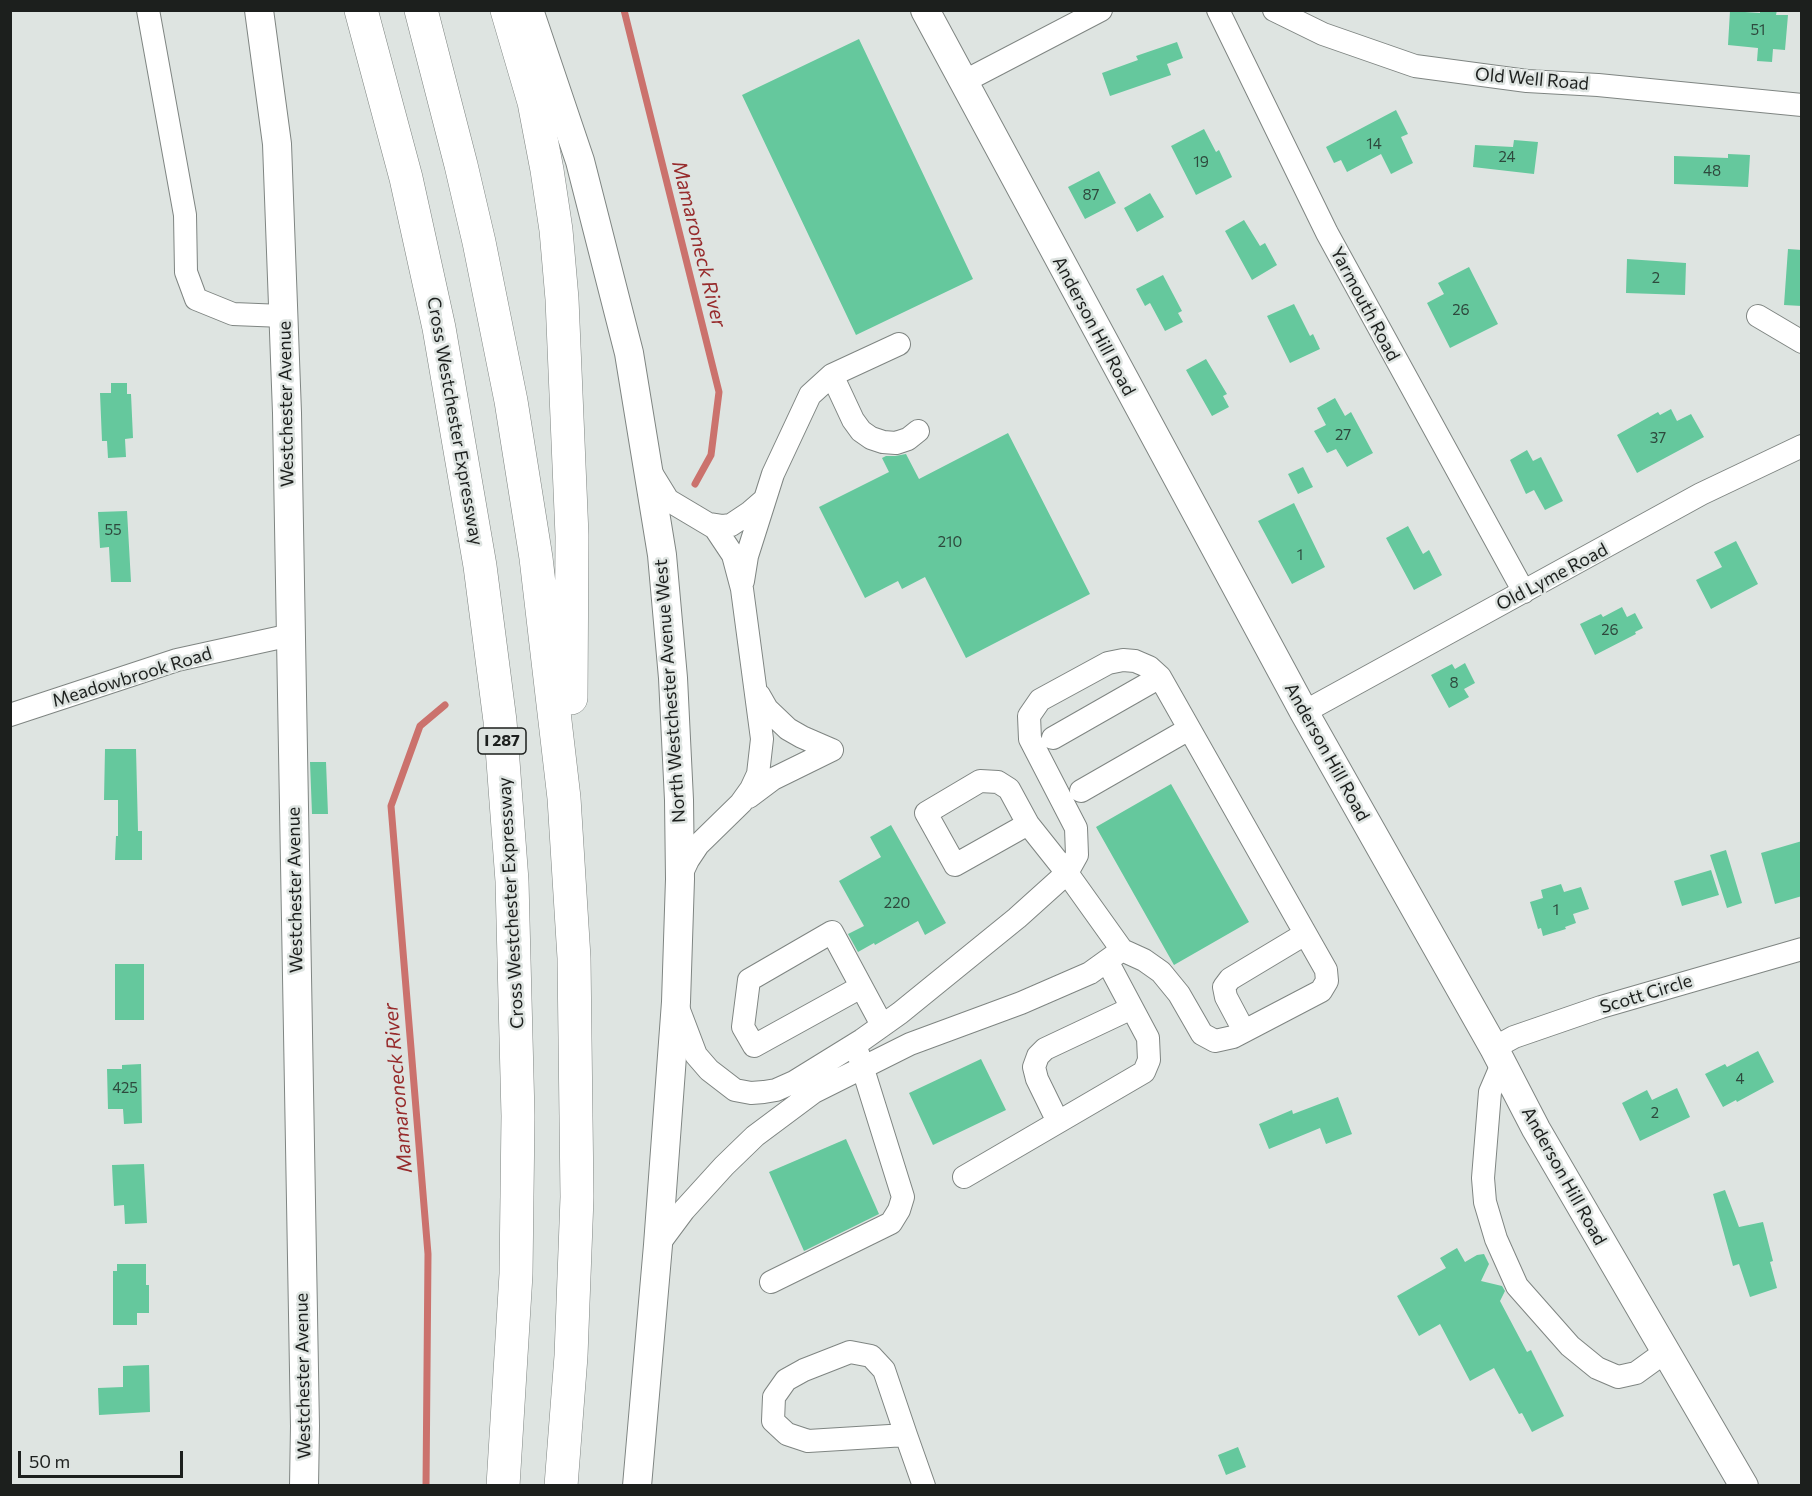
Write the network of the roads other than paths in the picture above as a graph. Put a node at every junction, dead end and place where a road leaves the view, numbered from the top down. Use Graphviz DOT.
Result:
graph roads {
  1 [pos="148,10"];
  2 [pos="243,10"];
  3 [pos="259,10"];
  4 [pos="361,10"];
  5 [pos="421,10"];
  6 [pos="507,10"];
  7 [pos="529,10"];
  8 [pos="549,10"];
  9 [pos="925,10"];
  10 [pos="1101,10"];
  11 [pos="1218,10"];
  12 [pos="1274,10"];
  13 [pos="963,82"];
  14 [pos="1802,105"];
  15 [pos="580,161"];
  16 [pos="283,306"];
  17 [pos="1758,316"];
  18 [pos="1802,342"];
  19 [pos="899,344"];
  20 [pos="832,375"];
  21 [pos="918,431"];
  22 [pos="1802,446"];
  23 [pos="649,468"];
  24 [pos="764,500"];
  25 [pos="710,524"];
  26 [pos="742,589"];
  27 [pos="1524,592"];
  28 [pos="291,635"];
  29 [pos="1160,677"];
  30 [pos="757,692"];
  31 [pos="1304,712"];
  32 [pos="10,715"];
  33 [pos="1189,729"];
  34 [pos="1053,738"];
  35 [pos="1081,791"];
  36 [pos="741,803"];
  37 [pos="1028,824"];
  38 [pos="1067,873"];
  39 [pos="570,876"];
  40 [pos="680,879"];
  41 [pos="1305,934"];
  42 [pos="1802,949"];
  43 [pos="1114,956"];
  44 [pos="861,987"];
  45 [pos="676,1002"];
  46 [pos="1132,1008"];
  47 [pos="882,1025"];
  48 [pos="1244,1031"];
  49 [pos="855,1044"];
  50 [pos="1498,1056"];
  51 [pos="862,1067"];
  52 [pos="1058,1122"];
  53 [pos="964,1177"];
  54 [pos="658,1245"];
  55 [pos="771,1282"];
  56 [pos="1665,1352"];
  57 [pos="906,1435"];
  58 [pos="304,1485"];
  59 [pos="502,1485"];
  60 [pos="561,1485"];
  61 [pos="637,1485"];
  62 [pos="924,1485"];
  63 [pos="1744,1485"];
  1 -- 16 [label="street"];
  2 -- 16 [label="main road"];
  3 -- 16 [label="main road"];
  4 -- 59 [label="highway, Cross Westchester Expressway / I 287"];
  5 -- 39 [label="highway"];
  6 -- 39 [label="highway"];
  7 -- 15 [label="main road"];
  8 -- 15 [label="main road"];
  9 -- 13 [label="main road, Anderson Hill Road"];
  10 -- 13 [label="street"];
  11 -- 27 [label="street, Yarmouth Road"];
  12 -- 14 [label="street, Old Well Road"];
  13 -- 31 [label="main road, Anderson Hill Road"];
  15 -- 23 [label="main road"];
  16 -- 28 [label="main road, Westchester Avenue"];
  17 -- 18 [label="street"];
  19 -- 20 [label="street"];
  20 -- 21 [label="street"];
  20 -- 24 [label="street"];
  22 -- 27 [label="street, Old Lyme Road"];
  23 -- 25 [label="street"];
  23 -- 40 [label="main road, North Westchester Avenue West"];
  24 -- 25 [label="street"];
  24 -- 26 [label="street"];
  25 -- 26 [label="street"];
  26 -- 30 [label="street"];
  27 -- 31 [label="street, Old Lyme Road"];
  28 -- 32 [label="street, Meadowbrook Road"];
  28 -- 58 [label="main road, Westchester Avenue"];
  29 -- 33 [label="street"];
  29 -- 34 [label="street"];
  29 -- 38 [label="street"];
  30 -- 36 [label="street"];
  30 -- 36 [label="street"];
  31 -- 50 [label="main road, Anderson Hill Road"];
  33 -- 35 [label="street"];
  33 -- 41 [label="street"];
  36 -- 40 [label="street"];
  37 -- 38 [label="street"];
  38 -- 43 [label="street"];
  38 -- 47 [label="street"];
  39 -- 60 [label="highway"];
  40 -- 45 [label="main road"];
  41 -- 48 [label="street"];
  41 -- 48 [label="street"];
  42 -- 50 [label="street, Scott Circle"];
  43 -- 46 [label="street"];
  43 -- 48 [label="street"];
  43 -- 51 [label="street"];
  44 -- 44 [label="street"];
  44 -- 47 [label="street"];
  45 -- 49 [label="street"];
  45 -- 54 [label="main road"];
  46 -- 52 [label="street"];
  46 -- 52 [label="street"];
  47 -- 49 [label="street"];
  49 -- 51 [label="street"];
  50 -- 56 [label="main road, Anderson Hill Road"];
  50 -- 56 [label="street"];
  51 -- 54 [label="street"];
  51 -- 55 [label="street"];
  52 -- 53 [label="street"];
  54 -- 61 [label="main road"];
  56 -- 63 [label="main road, Anderson Hill Road"];
  57 -- 57 [label="street"];
  57 -- 62 [label="street"];
}
